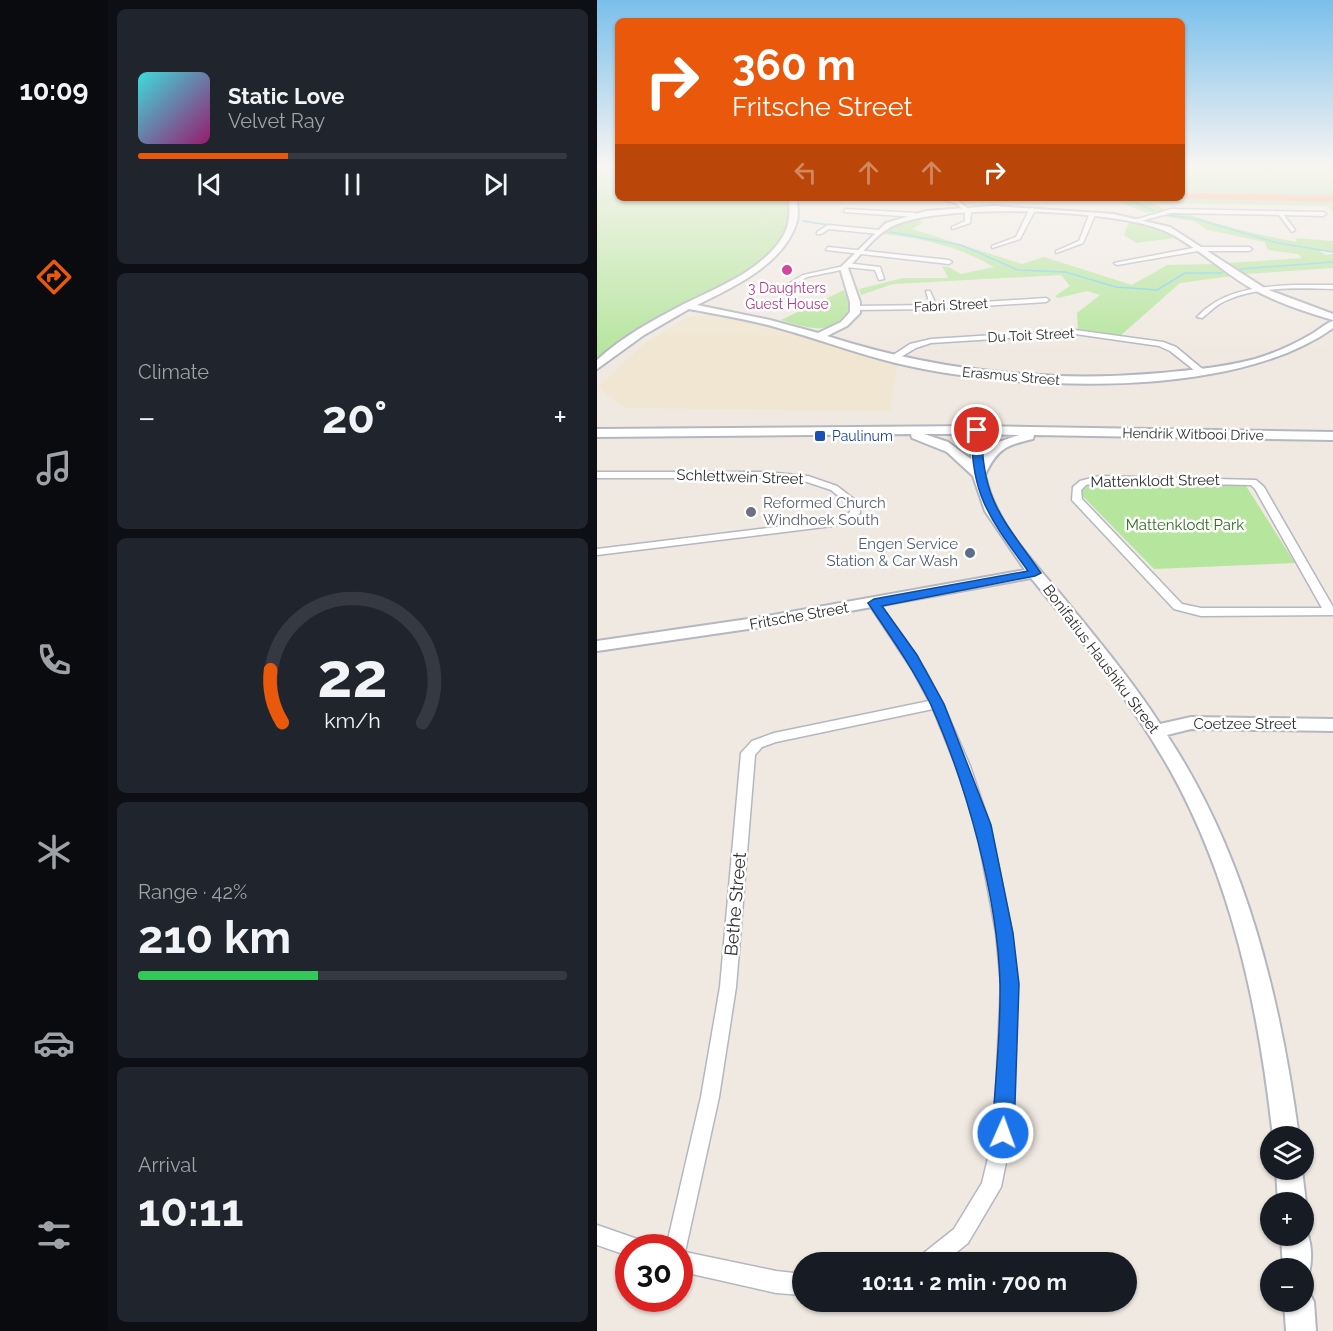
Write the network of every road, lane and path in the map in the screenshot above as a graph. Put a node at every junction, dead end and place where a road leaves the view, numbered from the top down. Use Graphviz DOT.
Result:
graph roads {
  1 [pos="791,228"];
  2 [pos="826,228"];
  3 [pos="839,228"];
  4 [pos="885,228"];
  5 [pos="1023,228"];
  6 [pos="1087,228"];
  7 [pos="1167,228"];
  8 [pos="879,232"];
  9 [pos="819,233"];
  10 [pos="995,247"];
  11 [pos="828,249"];
  12 [pos="1198,249"];
  13 [pos="1249,249"];
  14 [pos="859,252"];
  15 [pos="1058,252"];
  16 [pos="949,262"];
  17 [pos="1117,263"];
  18 [pos="845,267"];
  19 [pos="881,279"];
  20 [pos="1333,287"];
  21 [pos="1263,291"];
  22 [pos="778,292"];
  23 [pos="928,292"];
  24 [pos="711,294"];
  25 [pos="1046,300"];
  26 [pos="686,306"];
  27 [pos="934,307"];
  28 [pos="856,308"];
  29 [pos="716,311"];
  30 [pos="667,317"];
  31 [pos="1200,317"];
  32 [pos="1333,317"];
  33 [pos="1333,324"];
  34 [pos="820,336"];
  35 [pos="891,359"];
  36 [pos="597,366"];
  37 [pos="1202,372"];
  38 [pos="599,430"];
  39 [pos="849,432"];
  40 [pos="977,432"];
  41 [pos="1053,433"];
  42 [pos="911,434"];
  43 [pos="1036,435"];
  44 [pos="1333,436"];
  45 [pos="597,475"];
  46 [pos="979,476"];
  47 [pos="597,552"];
  48 [pos="1035,573"];
  49 [pos="874,603"];
  50 [pos="1331,611"];
  51 [pos="597,646"];
  52 [pos="937,704"];
  53 [pos="1143,710"];
  54 [pos="1191,723"];
  55 [pos="1333,724"];
  56 [pos="1157,731"];
  57 [pos="1174,760"];
  58 [pos="1284,1126"];
  59 [pos="679,1234"];
  60 [pos="597,1235"];
  61 [pos="615,1241"];
  62 [pos="941,1252"];
  63 [pos="693,1264"];
  64 [pos="792,1284"];
  65 [pos="1300,1312"];
  66 [pos="1301,1331"];
  1 -- 24 [label="street"];
  2 -- 9 [label="street"];
  3 -- 8 [label="street"];
  4 -- 8 [label="street"];
  5 -- 10 [label="street"];
  6 -- 15 [label="street"];
  7 -- 12 [label="street"];
  8 -- 14 [label="street"];
  11 -- 14 [label="street"];
  12 -- 13 [label="street"];
  12 -- 17 [label="street"];
  12 -- 21 [label="street"];
  14 -- 16 [label="street"];
  14 -- 18 [label="street"];
  18 -- 19 [label="street"];
  18 -- 22 [label="street"];
  18 -- 28 [label="street"];
  20 -- 21 [label="street"];
  21 -- 31 [label="street"];
  21 -- 32 [label="street"];
  23 -- 27 [label="street"];
  24 -- 26 [label="street"];
  24 -- 29 [label="street"];
  25 -- 27 [label="street, Fabri Street"];
  26 -- 29 [label="street, Erasmus Street"];
  26 -- 30 [label="street"];
  27 -- 28 [label="street, Fabri Street"];
  28 -- 34 [label="street"];
  29 -- 30 [label="street"];
  29 -- 34 [label="street, Erasmus Street"];
  30 -- 36 [label="street"];
  33 -- 37 [label="street, Erasmus Street"];
  34 -- 35 [label="street, Erasmus Street"];
  35 -- 37 [label="street, Erasmus Street"];
  35 -- 37 [label="street, Du Toit Street"];
  38 -- 39 [label="street, Hendrik Witbooi Drive"];
  39 -- 40 [label="street, Hendrik Witbooi Drive"];
  39 -- 42 [label="street, Hendrik Witbooi Drive"];
  40 -- 41 [label="street, Hendrik Witbooi Drive"];
  40 -- 42 [label="street, Hendrik Witbooi Drive"];
  40 -- 43 [label="street, Hendrik Witbooi Drive"];
  40 -- 46 [label="street, Bonifatius Haushiku Street"];
  41 -- 43 [label="street, Hendrik Witbooi Drive"];
  41 -- 44 [label="street, Hendrik Witbooi Drive"];
  42 -- 46 [label="street"];
  43 -- 46 [label="street"];
  45 -- 47 [label="street, Schlettwein Street"];
  46 -- 48 [label="street, Bonifatius Haushiku Street"];
  48 -- 49 [label="street, Fritsche Street"];
  48 -- 53 [label="street, Bonifatius Haushiku Street"];
  49 -- 51 [label="street, Fritsche Street"];
  49 -- 52 [label="street"];
  50 -- 50 [label="street, Mattenklodt Street"];
  52 -- 59 [label="street, Bethe Street"];
  52 -- 62 [label="street"];
  53 -- 54 [label="street"];
  53 -- 56 [label="street, Bonifatius Haushiku Street"];
  54 -- 55 [label="street, Coetzee Street"];
  54 -- 56 [label="street, Coetzee Street"];
  54 -- 57 [label="street"];
  56 -- 57 [label="street, Bonifatius Haushiku Street"];
  57 -- 58 [label="street, Bonifatius Haushiku Street"];
  60 -- 61 [label="street"];
  63 -- 64 [label="street"];
  65 -- 66 [label="street"];
}
